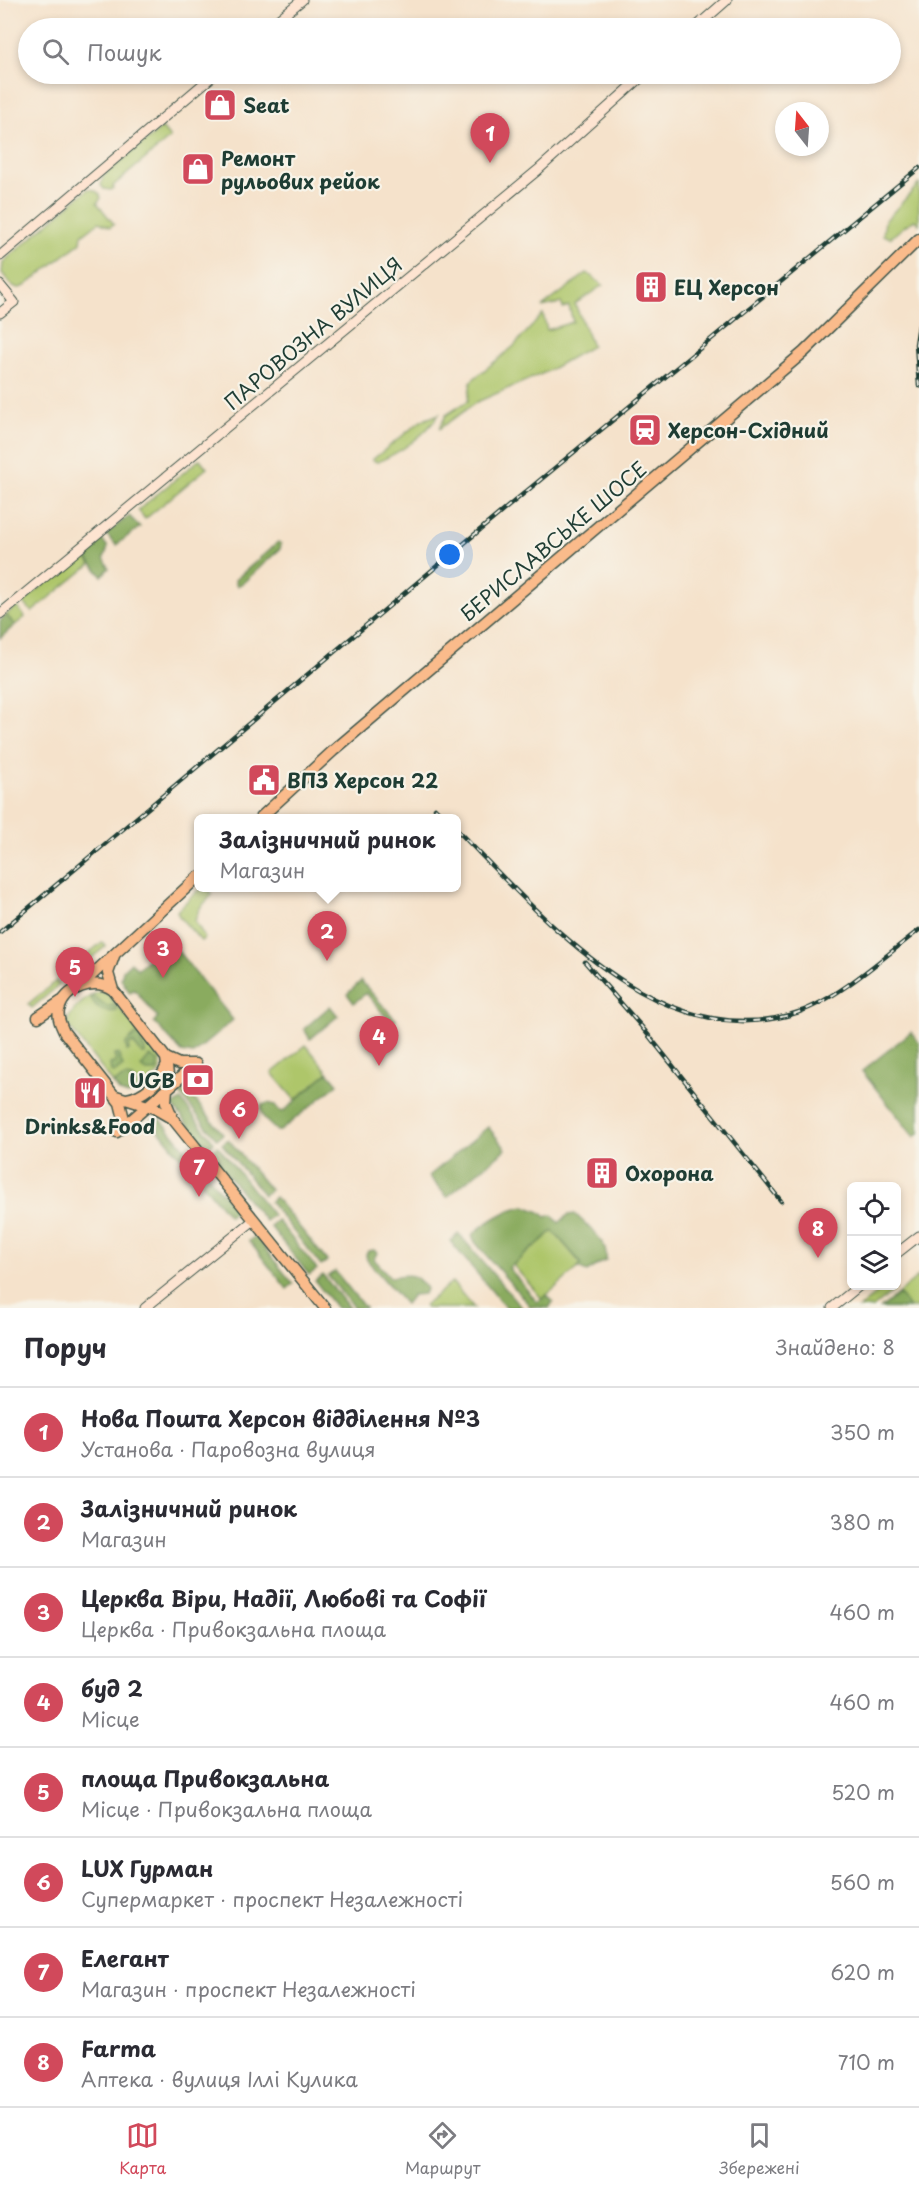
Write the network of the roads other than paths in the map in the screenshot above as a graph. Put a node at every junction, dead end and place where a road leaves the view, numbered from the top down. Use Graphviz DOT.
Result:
graph roads {
  1 [pos="302,0"];
  2 [pos="727,0"];
  3 [pos="280,18"];
  4 [pos="706,18"];
  5 [pos="203,84"];
  6 [pos="634,84"];
  7 [pos="919,240"];
  8 [pos="0,256"];
  9 [pos="0,285"];
  10 [pos="0,313"];
  11 [pos="0,614"];
  12 [pos="265,814"];
  13 [pos="194,881"];
  14 [pos="116,952"];
  15 [pos="113,990"];
  16 [pos="71,994"];
  17 [pos="64,1032"];
  18 [pos="166,1061"];
  19 [pos="167,1091"];
  20 [pos="121,1098"];
  21 [pos="149,1106"];
  22 [pos="173,1119"];
  23 [pos="254,1220"];
  24 [pos="919,1236"];
  25 [pos="901,1251"];
  26 [pos="854,1290"];
  27 [pos="145,1308"];
  28 [pos="325,1308"];
  29 [pos="832,1308"];
  1 -- 3 [label="main road"];
  2 -- 4 [label="main road"];
  5 -- 8 [label="main road"];
  6 -- 11 [label="main road, ПАРОВОЗНА ВУЛИЦЯ"];
  7 -- 12 [label="main road, БЕРИСЛАВСЬКЕ ШОСЕ"];
  9 -- 10 [label="main road"];
  13 -- 14 [label="main road"];
  14 -- 15 [label="main road"];
  14 -- 16 [label="main road"];
  15 -- 16 [label="main road"];
  15 -- 18 [label="main road"];
  16 -- 17 [label="main road"];
  16 -- 17 [label="main road"];
  17 -- 20 [label="main road"];
  18 -- 19 [label="main road"];
  18 -- 19 [label="main road"];
  18 -- 20 [label="main road"];
  19 -- 21 [label="main road"];
  19 -- 22 [label="main road"];
  20 -- 21 [label="main road"];
  20 -- 21 [label="main road"];
  21 -- 22 [label="main road"];
  22 -- 23 [label="main road"];
  23 -- 27 [label="main road"];
  23 -- 28 [label="main road"];
  24 -- 25 [label="main road"];
  26 -- 29 [label="main road"];
}
